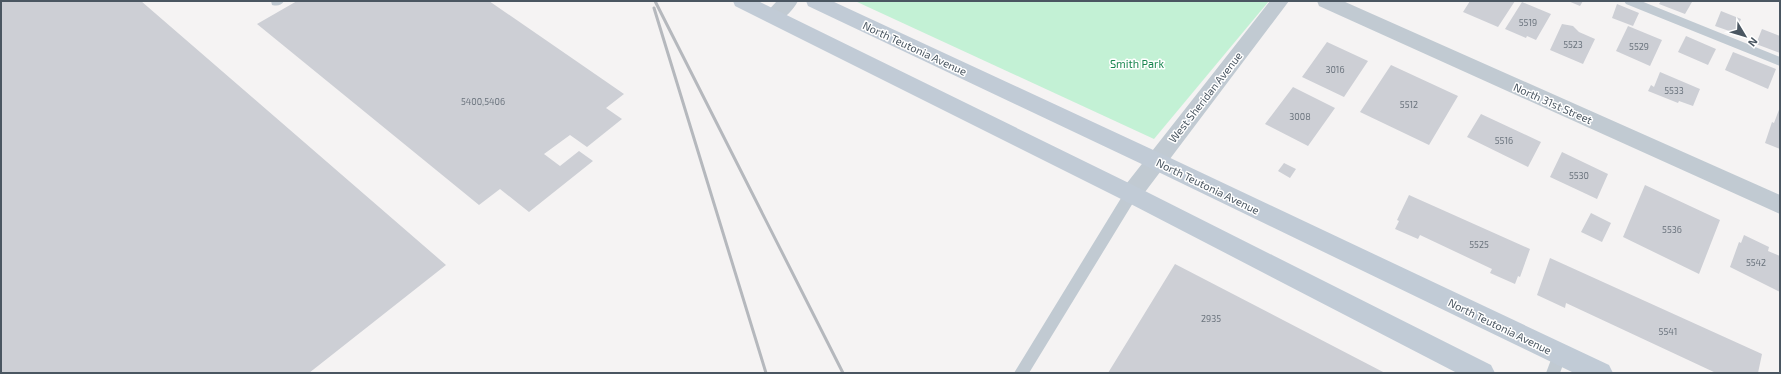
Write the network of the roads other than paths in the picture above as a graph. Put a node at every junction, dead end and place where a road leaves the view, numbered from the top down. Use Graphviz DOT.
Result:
graph roads {
  1 [pos="742,1"];
  2 [pos="789,1"];
  3 [pos="815,1"];
  4 [pos="1280,1"];
  5 [pos="1326,1"];
  6 [pos="1630,1"];
  7 [pos="773,16"];
  8 [pos="1780,62"];
  9 [pos="1156,161"];
  10 [pos="1131,194"];
  11 [pos="1780,205"];
  12 [pos="1556,363"];
  13 [pos="1021,373"];
  14 [pos="1482,373"];
  15 [pos="1600,373"];
  1 -- 7 [label="main road"];
  2 -- 7 [label="street"];
  3 -- 9 [label="main road, North Teutonia Avenue"];
  4 -- 9 [label="street, West Sheridan Avenue"];
  5 -- 11 [label="street, North 31st Street"];
  6 -- 8 [label="lane"];
  7 -- 10 [label="main road"];
  9 -- 10 [label="street, West Sheridan Avenue"];
  9 -- 12 [label="main road, North Teutonia Avenue"];
  10 -- 13 [label="lane"];
  10 -- 14 [label="main road"];
  12 -- 15 [label="main road, North Teutonia Avenue"];
}
